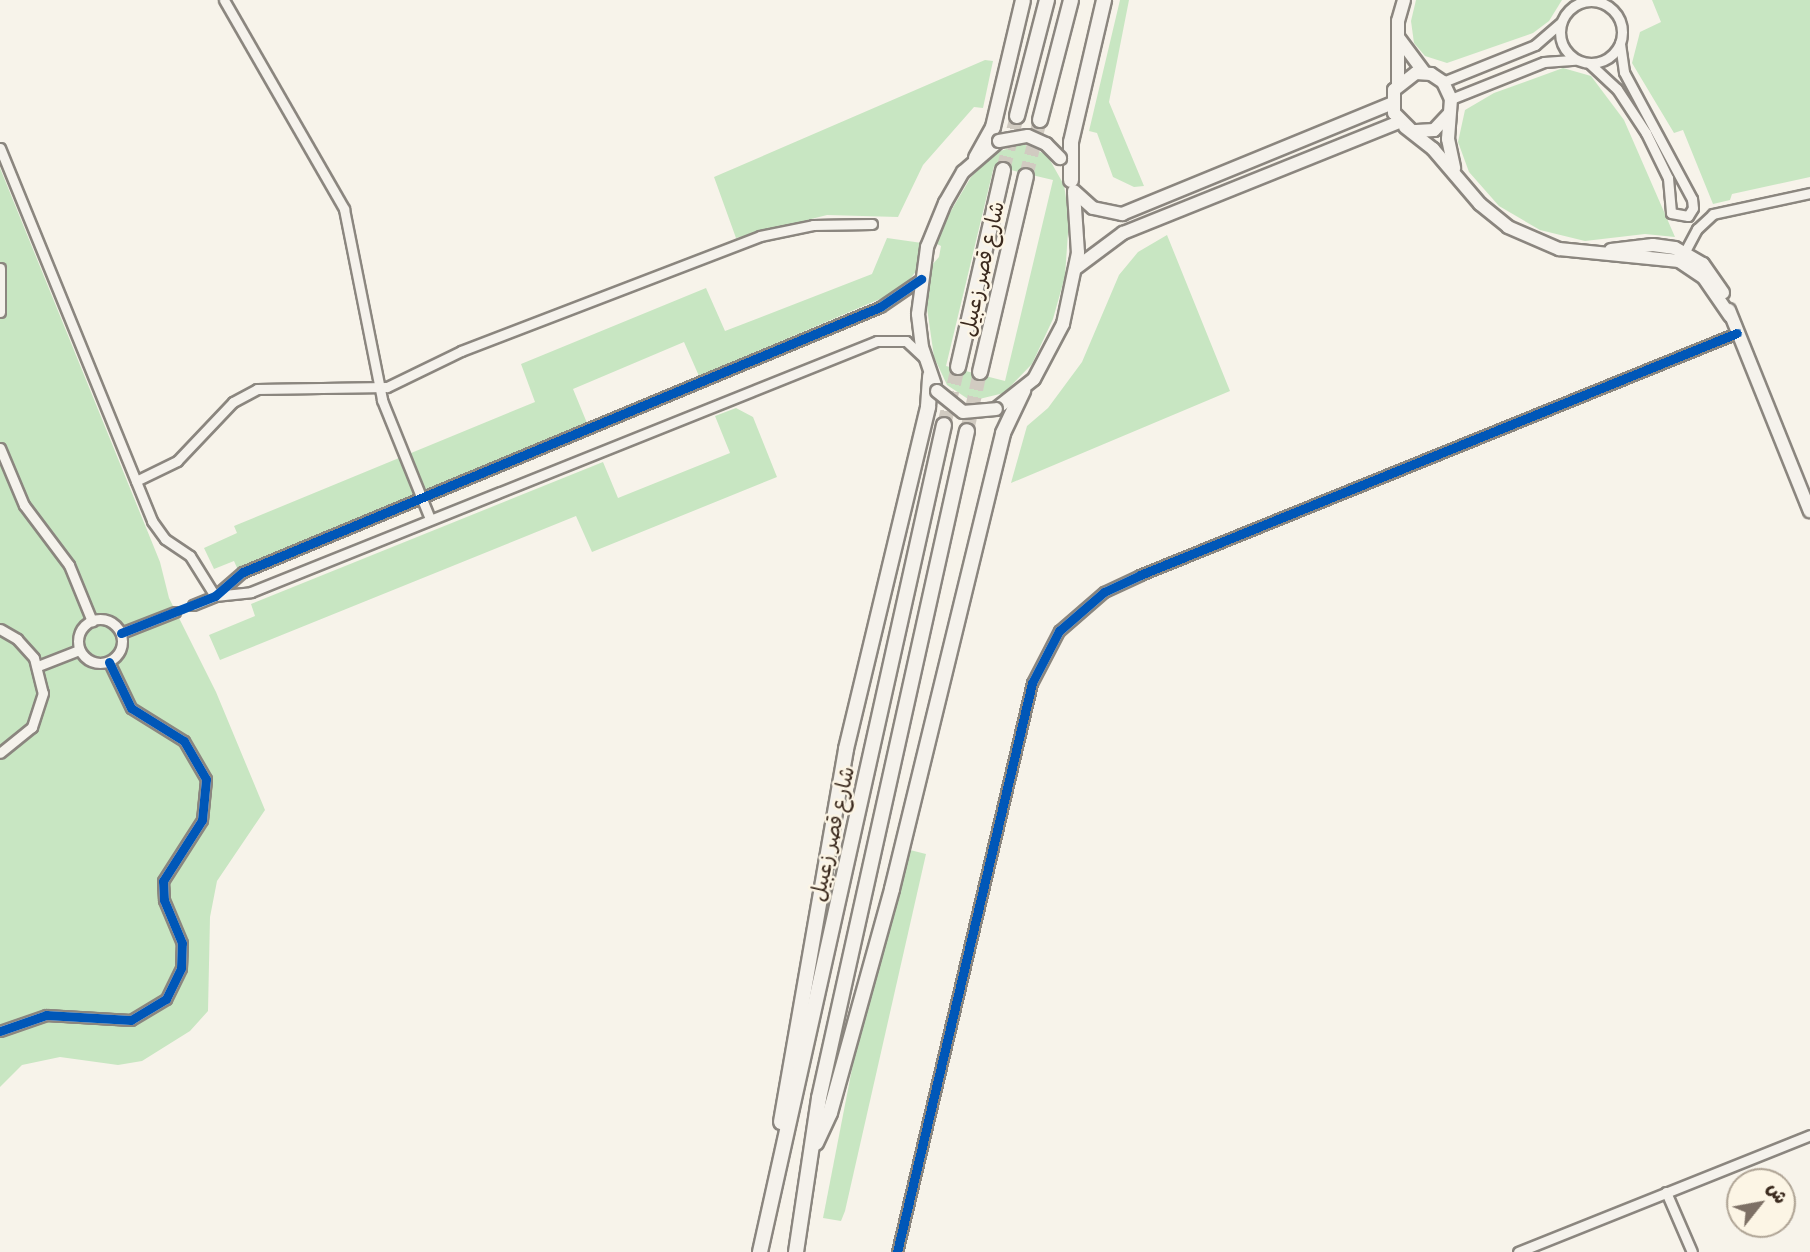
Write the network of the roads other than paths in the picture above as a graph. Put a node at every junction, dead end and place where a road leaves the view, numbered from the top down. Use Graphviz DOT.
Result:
graph roads {
  1 [pos="224,0"];
  2 [pos="1023,0"];
  3 [pos="1046,0"];
  4 [pos="1070,0"];
  5 [pos="1104,0"];
  6 [pos="1404,0"];
  7 [pos="1561,22"];
  8 [pos="1398,37"];
  9 [pos="1620,43"];
  10 [pos="1577,60"];
  11 [pos="1589,63"];
  12 [pos="1424,72"];
  13 [pos="1443,82"];
  14 [pos="1398,84"];
  15 [pos="1451,99"];
  16 [pos="1392,103"];
  17 [pos="1449,114"];
  18 [pos="1017,116"];
  19 [pos="1040,120"];
  20 [pos="1402,124"];
  21 [pos="0,148"];
  22 [pos="976,158"];
  23 [pos="1003,170"];
  24 [pos="1457,174"];
  25 [pos="1026,176"];
  26 [pos="1072,185"];
  27 [pos="1810,193"];
  28 [pos="872,224"];
  29 [pos="1682,257"];
  30 [pos="0,268"];
  31 [pos="1076,268"];
  32 [pos="920,279"];
  33 [pos="0,312"];
  34 [pos="1737,333"];
  35 [pos="958,367"];
  36 [pos="928,369"];
  37 [pos="981,372"];
  38 [pos="380,388"];
  39 [pos="1023,391"];
  40 [pos="944,425"];
  41 [pos="967,431"];
  42 [pos="0,448"];
  43 [pos="136,481"];
  44 [pos="421,499"];
  45 [pos="1810,511"];
  46 [pos="430,519"];
  47 [pos="215,596"];
  48 [pos="193,605"];
  49 [pos="175,612"];
  50 [pos="92,621"];
  51 [pos="0,629"];
  52 [pos="121,633"];
  53 [pos="79,650"];
  54 [pos="108,662"];
  55 [pos="38,666"];
  56 [pos="0,753"];
  57 [pos="0,1031"];
  58 [pos="1810,1135"];
  59 [pos="782,1146"];
  60 [pos="814,1148"];
  61 [pos="1666,1192"];
  62 [pos="760,1252"];
  63 [pos="796,1252"];
  64 [pos="897,1252"];
  65 [pos="1518,1252"];
  66 [pos="1692,1252"];
  1 -- 38 [label="street"];
  2 -- 22 [label="main road"];
  3 -- 18 [label="main road"];
  4 -- 19 [label="main road"];
  5 -- 26 [label="main road"];
  6 -- 8 [label="street"];
  7 -- 9 [label="street"];
  7 -- 10 [label="street"];
  7 -- 13 [label="street"];
  8 -- 12 [label="street"];
  8 -- 14 [label="street"];
  9 -- 11 [label="street"];
  9 -- 11 [label="street"];
  10 -- 11 [label="street"];
  10 -- 15 [label="street"];
  12 -- 13 [label="street"];
  12 -- 14 [label="street"];
  13 -- 15 [label="street"];
  14 -- 16 [label="street"];
  15 -- 17 [label="street"];
  16 -- 20 [label="street"];
  16 -- 26 [label="street"];
  17 -- 20 [label="street"];
  17 -- 24 [label="street"];
  20 -- 24 [label="street"];
  20 -- 31 [label="street"];
  21 -- 43 [label="street"];
  22 -- 26 [label="street, bridge"];
  22 -- 32 [label="street"];
  23 -- 35 [label="main road, شارع قصر زعبيل"];
  24 -- 29 [label="street"];
  25 -- 37 [label="main road, شارع قصر زعبيل"];
  26 -- 31 [label="street"];
  27 -- 29 [label="street"];
  28 -- 38 [label="street"];
  29 -- 34 [label="street"];
  30 -- 33 [label="street"];
  31 -- 39 [label="street"];
  32 -- 36 [label="street"];
  32 -- 44 [label="street"];
  34 -- 45 [label="street"];
  34 -- 64 [label="street"];
  36 -- 39 [label="street, bridge"];
  36 -- 46 [label="street"];
  36 -- 59 [label="main road"];
  38 -- 43 [label="street"];
  38 -- 44 [label="street"];
  39 -- 60 [label="main road"];
  40 -- 59 [label="main road, شارع قصر زعبيل"];
  41 -- 60 [label="main road, شارع قصر زعبيل"];
  42 -- 50 [label="street"];
  43 -- 47 [label="street"];
  44 -- 46 [label="street"];
  44 -- 47 [label="street"];
  46 -- 47 [label="street"];
  47 -- 48 [label="street"];
  49 -- 52 [label="street"];
  50 -- 52 [label="street"];
  50 -- 53 [label="street"];
  51 -- 55 [label="street"];
  52 -- 54 [label="street"];
  53 -- 54 [label="street"];
  53 -- 55 [label="street"];
  54 -- 57 [label="street"];
  55 -- 56 [label="street"];
  58 -- 61 [label="street"];
  59 -- 62 [label="main road, شارع قصر زعبيل"];
  60 -- 63 [label="main road, شارع قصر زعبيل"];
  61 -- 65 [label="street"];
  61 -- 66 [label="street"];
}
